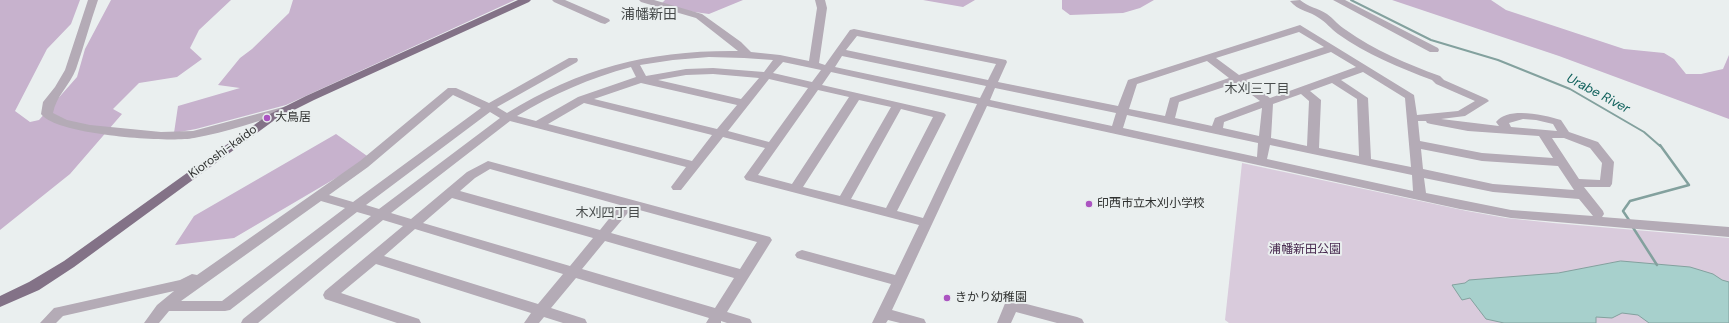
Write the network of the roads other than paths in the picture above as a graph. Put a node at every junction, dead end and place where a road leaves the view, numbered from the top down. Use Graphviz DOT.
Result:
graph roads {
  1 [pos="93,0"];
  2 [pos="526,0"];
  3 [pos="557,0"];
  4 [pos="644,0"];
  5 [pos="820,0"];
  6 [pos="1338,0"];
  7 [pos="1294,1"];
  8 [pos="605,21"];
  9 [pos="1332,48"];
  10 [pos="1434,50"];
  11 [pos="840,52"];
  12 [pos="748,55"];
  13 [pos="1208,57"];
  14 [pos="780,58"];
  15 [pos="573,60"];
  16 [pos="634,62"];
  17 [pos="813,66"];
  18 [pos="1364,68"];
  19 [pos="828,69"];
  20 [pos="766,75"];
  21 [pos="1237,79"];
  22 [pos="1333,79"];
  23 [pos="643,80"];
  24 [pos="992,84"];
  25 [pos="815,86"];
  26 [pos="1302,90"];
  27 [pos="856,96"];
  28 [pos="582,99"];
  29 [pos="1268,102"];
  30 [pos="744,103"];
  31 [pos="983,103"];
  32 [pos="898,105"];
  33 [pos="489,108"];
  34 [pos="287,109"];
  35 [pos="1123,112"];
  36 [pos="506,117"];
  37 [pos="1414,118"];
  38 [pos="1169,121"];
  39 [pos="538,125"];
  40 [pos="1116,131"];
  41 [pos="1216,131"];
  42 [pos="1508,131"];
  43 [pos="1543,133"];
  44 [pos="720,134"];
  45 [pos="1565,135"];
  46 [pos="1265,141"];
  47 [pos="1415,144"];
  48 [pos="772,146"];
  49 [pos="1313,151"];
  50 [pos="1263,157"];
  51 [pos="1365,162"];
  52 [pos="1562,162"];
  53 [pos="694,165"];
  54 [pos="355,170"];
  55 [pos="1418,173"];
  56 [pos="1576,183"];
  57 [pos="677,187"];
  58 [pos="795,189"];
  59 [pos="451,193"];
  60 [pos="1583,195"];
  61 [pos="319,196"];
  62 [pos="1420,196"];
  63 [pos="843,201"];
  64 [pos="629,203"];
  65 [pos="355,207"];
  66 [pos="890,213"];
  67 [pos="1598,214"];
  68 [pos="380,215"];
  69 [pos="927,223"];
  70 [pos="413,225"];
  71 [pos="1729,232"];
  72 [pos="603,236"];
  73 [pos="802,255"];
  74 [pos="374,258"];
  75 [pos="573,272"];
  76 [pos="743,275"];
  77 [pos="899,281"];
  78 [pos="0,302"];
  79 [pos="165,306"];
  80 [pos="541,311"];
  81 [pos="882,318"];
  82 [pos="715,319"];
  83 [pos="47,323"];
  84 [pos="151,323"];
  85 [pos="248,323"];
  86 [pos="414,323"];
  87 [pos="531,323"];
  88 [pos="580,323"];
  89 [pos="745,323"];
  90 [pos="918,323"];
  91 [pos="1004,323"];
  92 [pos="1077,323"];
  1 -- 34 [label="street"];
  2 -- 34 [label="main road, Kioroshi-kaido"];
  3 -- 8 [label="street"];
  4 -- 12 [label="street"];
  5 -- 17 [label="street"];
  6 -- 10 [label="street"];
  7 -- 37 [label="street"];
  9 -- 13 [label="street"];
  9 -- 18 [label="street"];
  9 -- 21 [label="street"];
  11 -- 19 [label="street"];
  11 -- 24 [label="street"];
  11 -- 24 [label="street"];
  12 -- 14 [label="street"];
  12 -- 16 [label="street"];
  13 -- 21 [label="street"];
  13 -- 35 [label="street"];
  14 -- 17 [label="street"];
  14 -- 20 [label="street"];
  15 -- 33 [label="street"];
  16 -- 23 [label="street"];
  16 -- 36 [label="street"];
  17 -- 19 [label="street"];
  18 -- 22 [label="street"];
  18 -- 37 [label="street"];
  19 -- 25 [label="street"];
  19 -- 31 [label="street"];
  20 -- 23 [label="street"];
  20 -- 25 [label="street"];
  20 -- 30 [label="street"];
  21 -- 29 [label="street"];
  21 -- 38 [label="street"];
  22 -- 26 [label="street"];
  22 -- 51 [label="street"];
  23 -- 28 [label="street"];
  23 -- 30 [label="street"];
  24 -- 31 [label="street"];
  24 -- 35 [label="street"];
  25 -- 27 [label="street"];
  25 -- 48 [label="street"];
  26 -- 29 [label="street"];
  26 -- 49 [label="street"];
  27 -- 32 [label="street"];
  27 -- 58 [label="street"];
  28 -- 39 [label="street"];
  28 -- 44 [label="street"];
  29 -- 41 [label="street"];
  29 -- 46 [label="street"];
  30 -- 44 [label="street"];
  31 -- 40 [label="street"];
  31 -- 69 [label="street"];
  32 -- 63 [label="street"];
  32 -- 66 [label="street"];
  33 -- 36 [label="street"];
  33 -- 54 [label="street"];
  33 -- 65 [label="street"];
  34 -- 78 [label="main road, Kioroshi-kaido"];
  35 -- 38 [label="street"];
  35 -- 40 [label="street"];
  36 -- 39 [label="street"];
  36 -- 68 [label="street"];
  37 -- 42 [label="street"];
  37 -- 47 [label="street"];
  38 -- 41 [label="street"];
  39 -- 53 [label="street"];
  40 -- 62 [label="street"];
  41 -- 46 [label="street"];
  42 -- 43 [label="street"];
  42 -- 45 [label="street"];
  43 -- 45 [label="street"];
  43 -- 52 [label="street"];
  44 -- 48 [label="street"];
  44 -- 53 [label="street"];
  45 -- 56 [label="street"];
  46 -- 49 [label="street"];
  46 -- 50 [label="street"];
  47 -- 52 [label="street"];
  47 -- 55 [label="street"];
  48 -- 58 [label="street"];
  49 -- 51 [label="street"];
  51 -- 55 [label="street"];
  52 -- 56 [label="street"];
  53 -- 57 [label="street"];
  54 -- 61 [label="street"];
  54 -- 83 [label="street"];
  55 -- 60 [label="street"];
  55 -- 62 [label="street"];
  56 -- 60 [label="street"];
  58 -- 63 [label="street"];
  59 -- 64 [label="street"];
  59 -- 70 [label="street"];
  59 -- 72 [label="street"];
  60 -- 67 [label="street"];
  61 -- 65 [label="street"];
  61 -- 79 [label="street"];
  62 -- 71 [label="street"];
  63 -- 66 [label="street"];
  64 -- 72 [label="street"];
  64 -- 76 [label="street"];
  65 -- 68 [label="street"];
  65 -- 79 [label="street"];
  66 -- 69 [label="street"];
  68 -- 70 [label="street"];
  68 -- 85 [label="street"];
  69 -- 77 [label="street"];
  70 -- 74 [label="street"];
  70 -- 75 [label="street"];
  72 -- 75 [label="street"];
  72 -- 76 [label="street"];
  73 -- 77 [label="street"];
  74 -- 80 [label="street"];
  74 -- 86 [label="street"];
  75 -- 80 [label="street"];
  75 -- 82 [label="street"];
  76 -- 82 [label="street"];
  77 -- 81 [label="street"];
  79 -- 84 [label="street"];
  80 -- 87 [label="street"];
  80 -- 88 [label="street"];
  81 -- 90 [label="street"];
  82 -- 89 [label="street"];
  91 -- 92 [label="street"];
}
